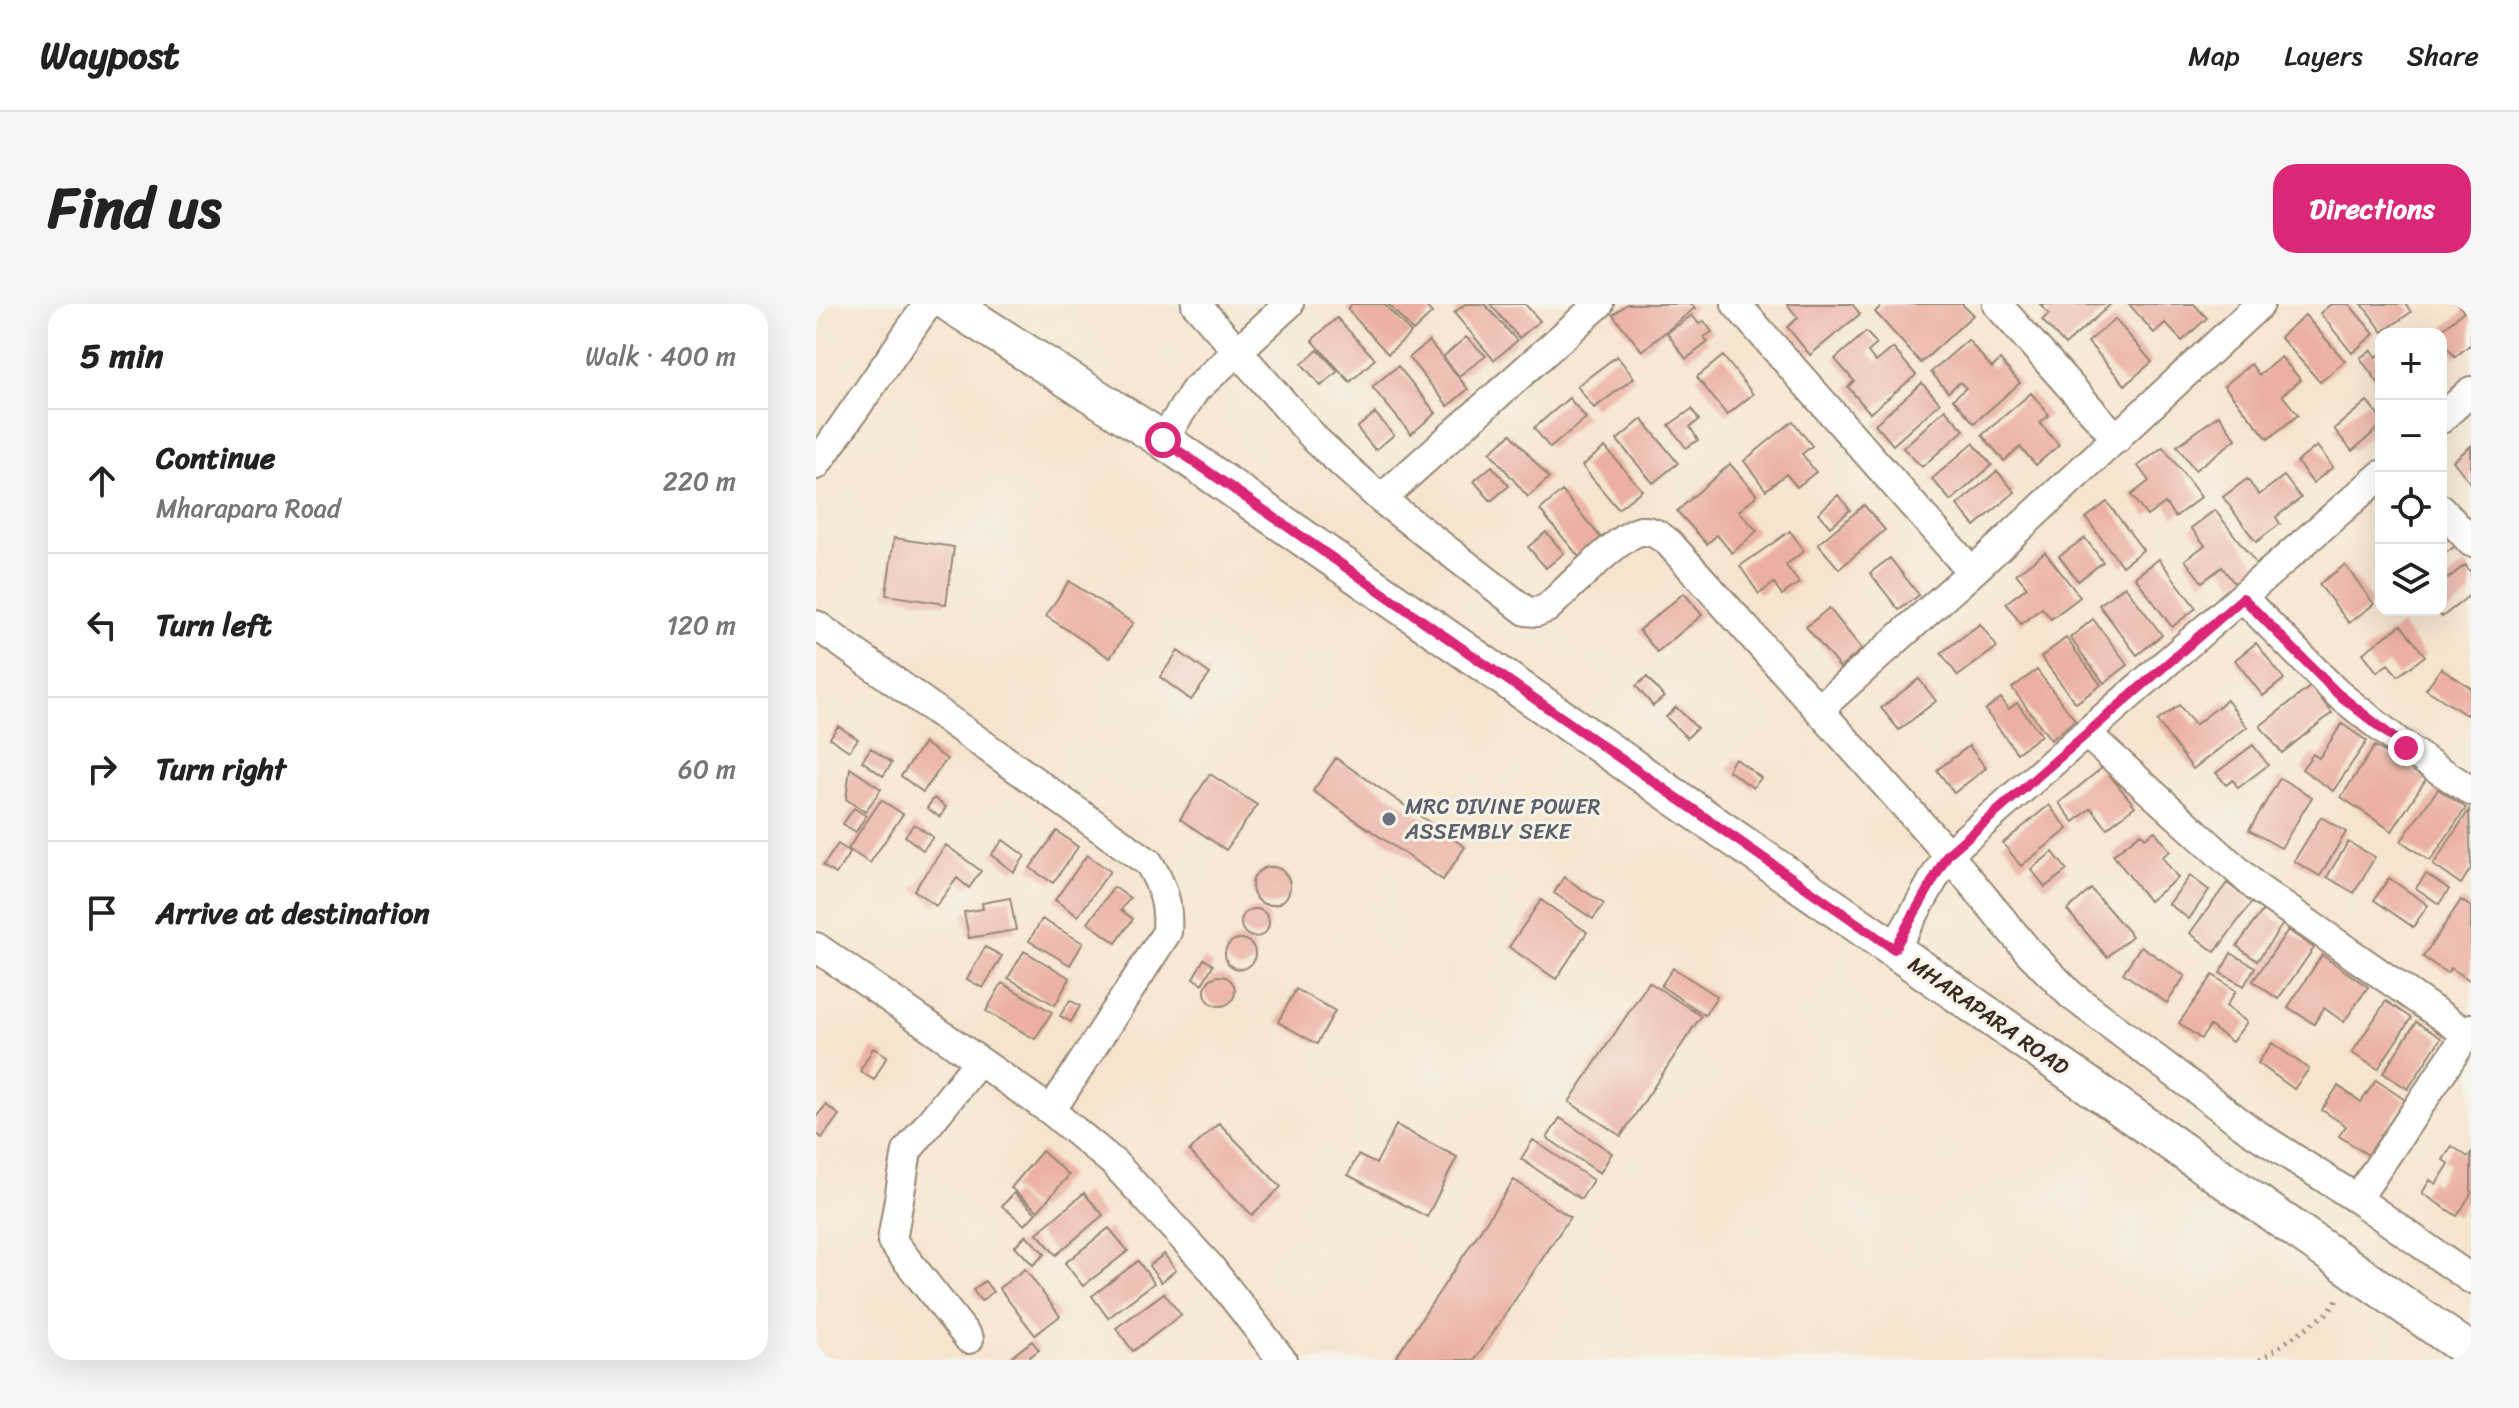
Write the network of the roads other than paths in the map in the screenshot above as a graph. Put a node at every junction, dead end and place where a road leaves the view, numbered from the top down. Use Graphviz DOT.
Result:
graph roads {
  1 [pos="928,304"];
  2 [pos="950,304"];
  3 [pos="1196,304"];
  4 [pos="1289,304"];
  5 [pos="1599,304"];
  6 [pos="1736,304"];
  7 [pos="1997,304"];
  8 [pos="2257,305"];
  9 [pos="1237,350"];
  10 [pos="2471,391"];
  11 [pos="2447,413"];
  12 [pos="2117,439"];
  13 [pos="1163,440"];
  14 [pos="816,465"];
  15 [pos="2375,480"];
  16 [pos="1381,499"];
  17 [pos="2447,516"];
  18 [pos="2471,542"];
  19 [pos="1972,572"];
  20 [pos="2243,598"];
  21 [pos="816,625"];
  22 [pos="1819,709"];
  23 [pos="2087,734"];
  24 [pos="2471,791"];
  25 [pos="1948,854"];
  26 [pos="816,947"];
  27 [pos="1894,949"];
  28 [pos="2469,1031"];
  29 [pos="979,1061"];
  30 [pos="1051,1111"];
  31 [pos="2357,1199"];
  32 [pos="2471,1279"];
  33 [pos="969,1339"];
  34 [pos="2471,1352"];
  35 [pos="1282,1360"];
  1 -- 14 [label="street"];
  2 -- 13 [label="main road, MHARAPARA ROAD"];
  3 -- 9 [label="street"];
  4 -- 9 [label="street"];
  5 -- 16 [label="street"];
  6 -- 19 [label="street"];
  7 -- 12 [label="street"];
  8 -- 12 [label="street"];
  9 -- 13 [label="street"];
  9 -- 16 [label="street"];
  10 -- 11 [label="street"];
  12 -- 19 [label="street"];
  13 -- 27 [label="main road, MHARAPARA ROAD"];
  15 -- 20 [label="street"];
  16 -- 22 [label="street"];
  17 -- 18 [label="street"];
  19 -- 22 [label="street"];
  20 -- 23 [label="street"];
  20 -- 24 [label="street"];
  21 -- 30 [label="street"];
  22 -- 25 [label="street"];
  23 -- 25 [label="street"];
  23 -- 28 [label="street"];
  25 -- 27 [label="street"];
  25 -- 31 [label="street"];
  26 -- 29 [label="street"];
  27 -- 34 [label="main road, MHARAPARA ROAD"];
  28 -- 31 [label="street"];
  29 -- 30 [label="street"];
  29 -- 33 [label="street"];
  30 -- 35 [label="street"];
  31 -- 32 [label="street"];
}
